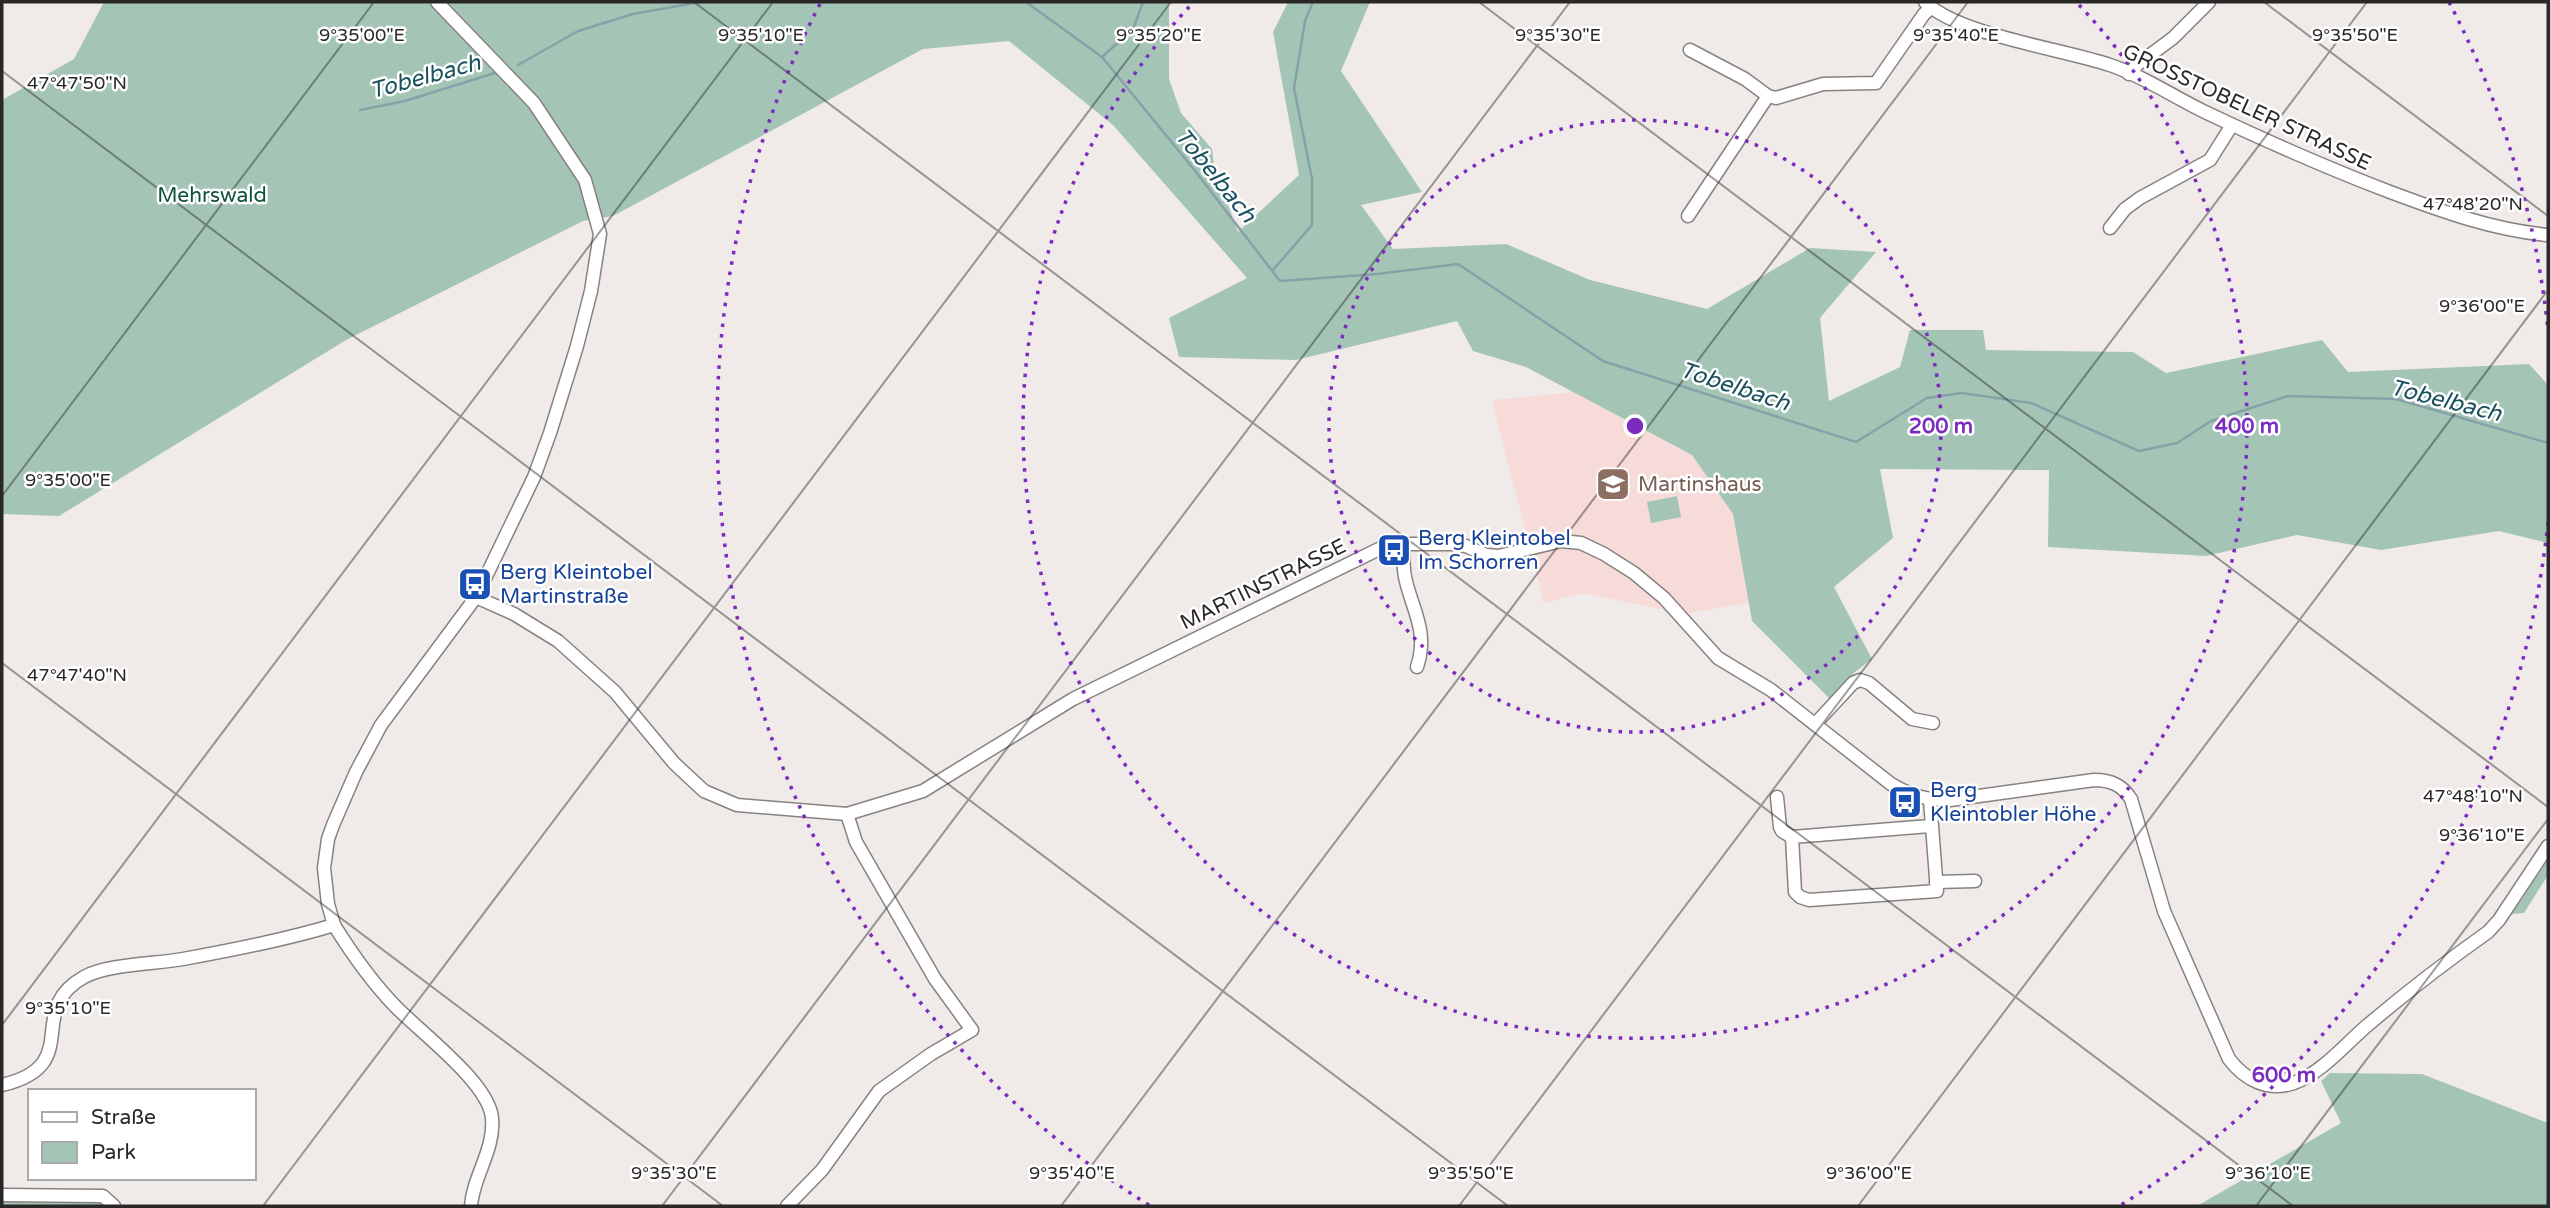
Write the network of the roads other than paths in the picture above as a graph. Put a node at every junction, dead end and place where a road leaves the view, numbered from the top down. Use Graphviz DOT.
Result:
graph roads {
  1 [pos="437,2"];
  2 [pos="2209,2"];
  3 [pos="1928,5"];
  4 [pos="1690,50"];
  5 [pos="2129,74"];
  6 [pos="1768,96"];
  7 [pos="2232,125"];
  8 [pos="1688,216"];
  9 [pos="2110,228"];
  10 [pos="2548,235"];
  11 [pos="1403,544"];
  12 [pos="476,597"];
  13 [pos="1417,667"];
  14 [pos="1816,723"];
  15 [pos="1933,723"];
  16 [pos="1777,797"];
  17 [pos="1930,800"];
  18 [pos="847,814"];
  19 [pos="1930,826"];
  20 [pos="1792,837"];
  21 [pos="2548,846"];
  22 [pos="1975,881"];
  23 [pos="1936,882"];
  24 [pos="334,925"];
  25 [pos="2,1085"];
  26 [pos="2,1195"];
  27 [pos="114,1206"];
  28 [pos="471,1206"];
  29 [pos="787,1206"];
  1 -- 12 [label="street"];
  2 -- 5 [label="street"];
  3 -- 5 [label="street, GROSSTOBELER STRASSE"];
  3 -- 6 [label="street"];
  4 -- 6 [label="street"];
  5 -- 7 [label="street, GROSSTOBELER STRASSE"];
  6 -- 8 [label="street"];
  7 -- 9 [label="street"];
  7 -- 10 [label="street, GROSSTOBELER STRASSE"];
  11 -- 13 [label="street"];
  11 -- 14 [label="street, MARTINSTRASSE"];
  11 -- 18 [label="street, MARTINSTRASSE"];
  12 -- 18 [label="street, MARTINSTRASSE"];
  12 -- 24 [label="street"];
  14 -- 15 [label="street"];
  14 -- 17 [label="street, MARTINSTRASSE"];
  16 -- 20 [label="street"];
  17 -- 19 [label="street"];
  17 -- 21 [label="street, MARTINSTRASSE"];
  18 -- 29 [label="street"];
  19 -- 20 [label="street"];
  19 -- 23 [label="street"];
  20 -- 23 [label="street"];
  22 -- 23 [label="street"];
  24 -- 25 [label="street"];
  24 -- 28 [label="street"];
  26 -- 27 [label="street"];
}
